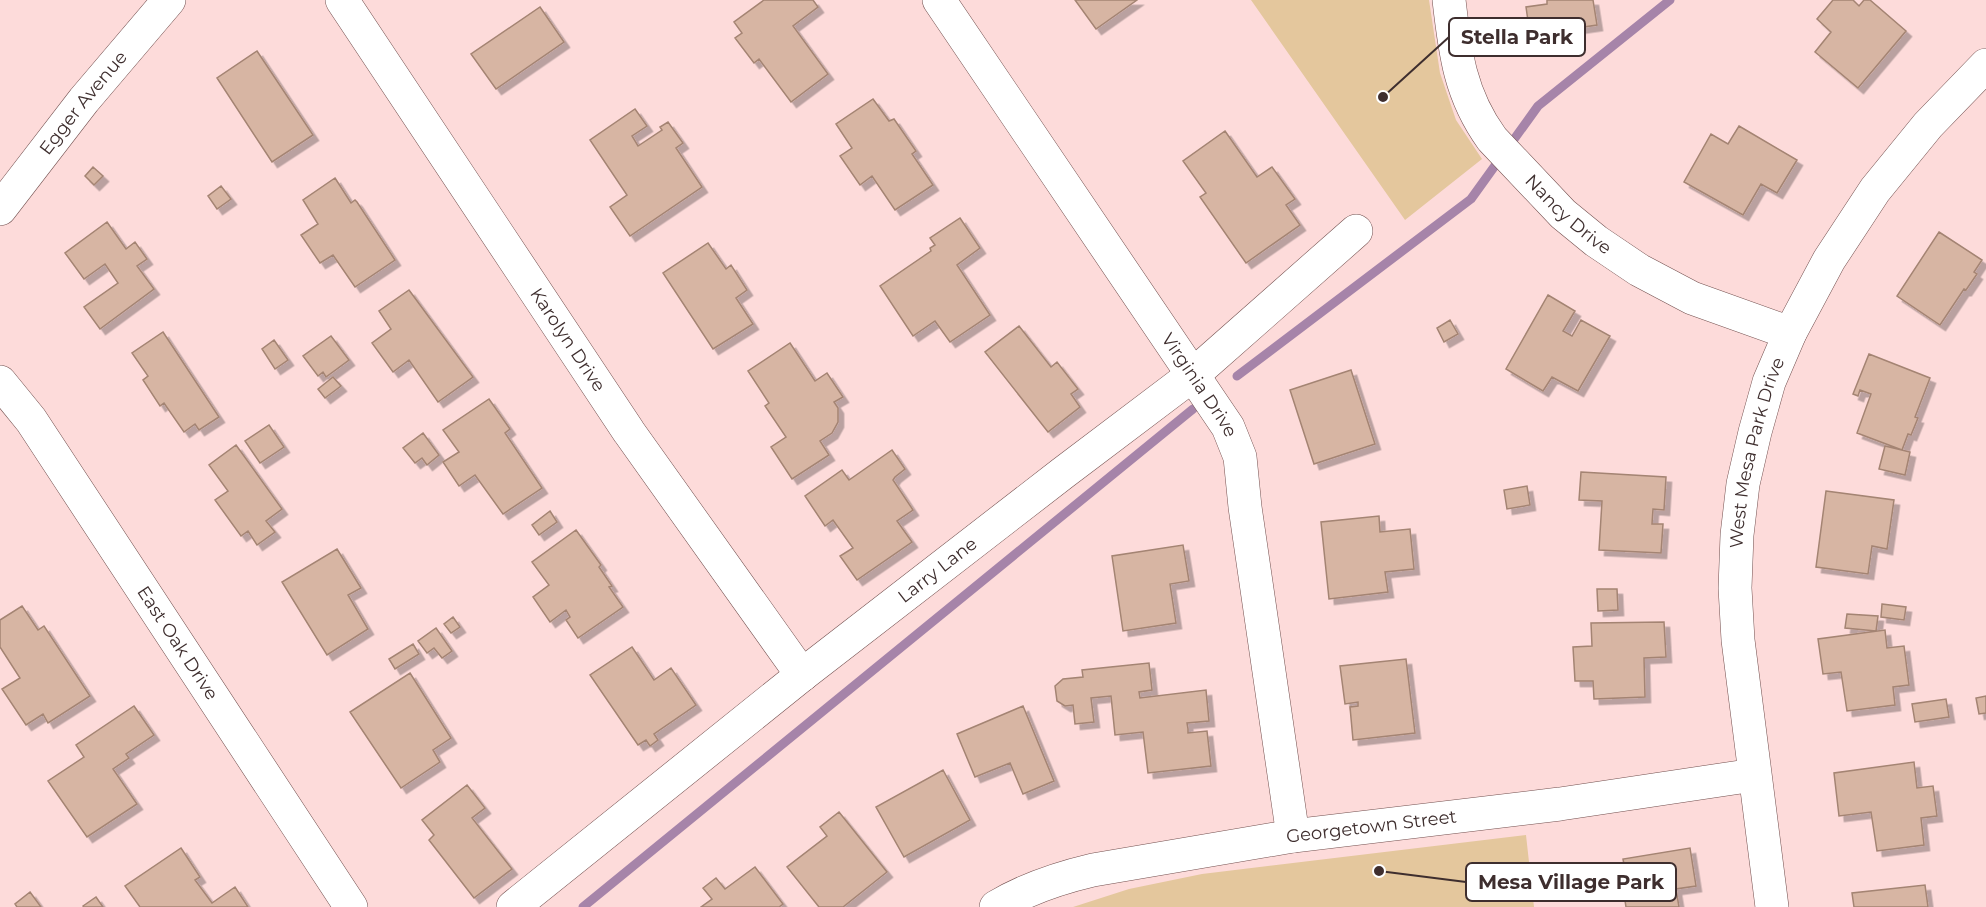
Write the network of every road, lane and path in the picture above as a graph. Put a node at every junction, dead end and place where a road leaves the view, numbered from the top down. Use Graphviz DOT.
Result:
graph roads {
  1 [pos="169,0"];
  2 [pos="342,0"];
  3 [pos="939,0"];
  4 [pos="1449,0"];
  5 [pos="1986,65"];
  6 [pos="0,209"];
  7 [pos="1356,231"];
  8 [pos="1790,333"];
  9 [pos="1194,375"];
  10 [pos="0,382"];
  11 [pos="802,675"];
  12 [pos="1754,776"];
  13 [pos="1293,836"];
  14 [pos="351,907"];
  15 [pos="513,907"];
  16 [pos="996,907"];
  17 [pos="1772,907"];
  1 -- 6 [label="street, Egger Avenue"];
  2 -- 11 [label="street, Karolyn Drive"];
  3 -- 9 [label="street, Virginia Drive"];
  4 -- 8 [label="street, Nancy Drive"];
  5 -- 8 [label="street, West Mesa Park Drive"];
  7 -- 9 [label="street, Larry Lane"];
  8 -- 12 [label="street, West Mesa Park Drive"];
  9 -- 11 [label="street, Larry Lane"];
  9 -- 13 [label="street, Virginia Drive"];
  10 -- 14 [label="street, East Oak Drive"];
  11 -- 15 [label="street, Larry Lane"];
  12 -- 13 [label="street, Georgetown Street"];
  12 -- 17 [label="street, West Mesa Park Drive"];
  13 -- 16 [label="street, Georgetown Street"];
}
